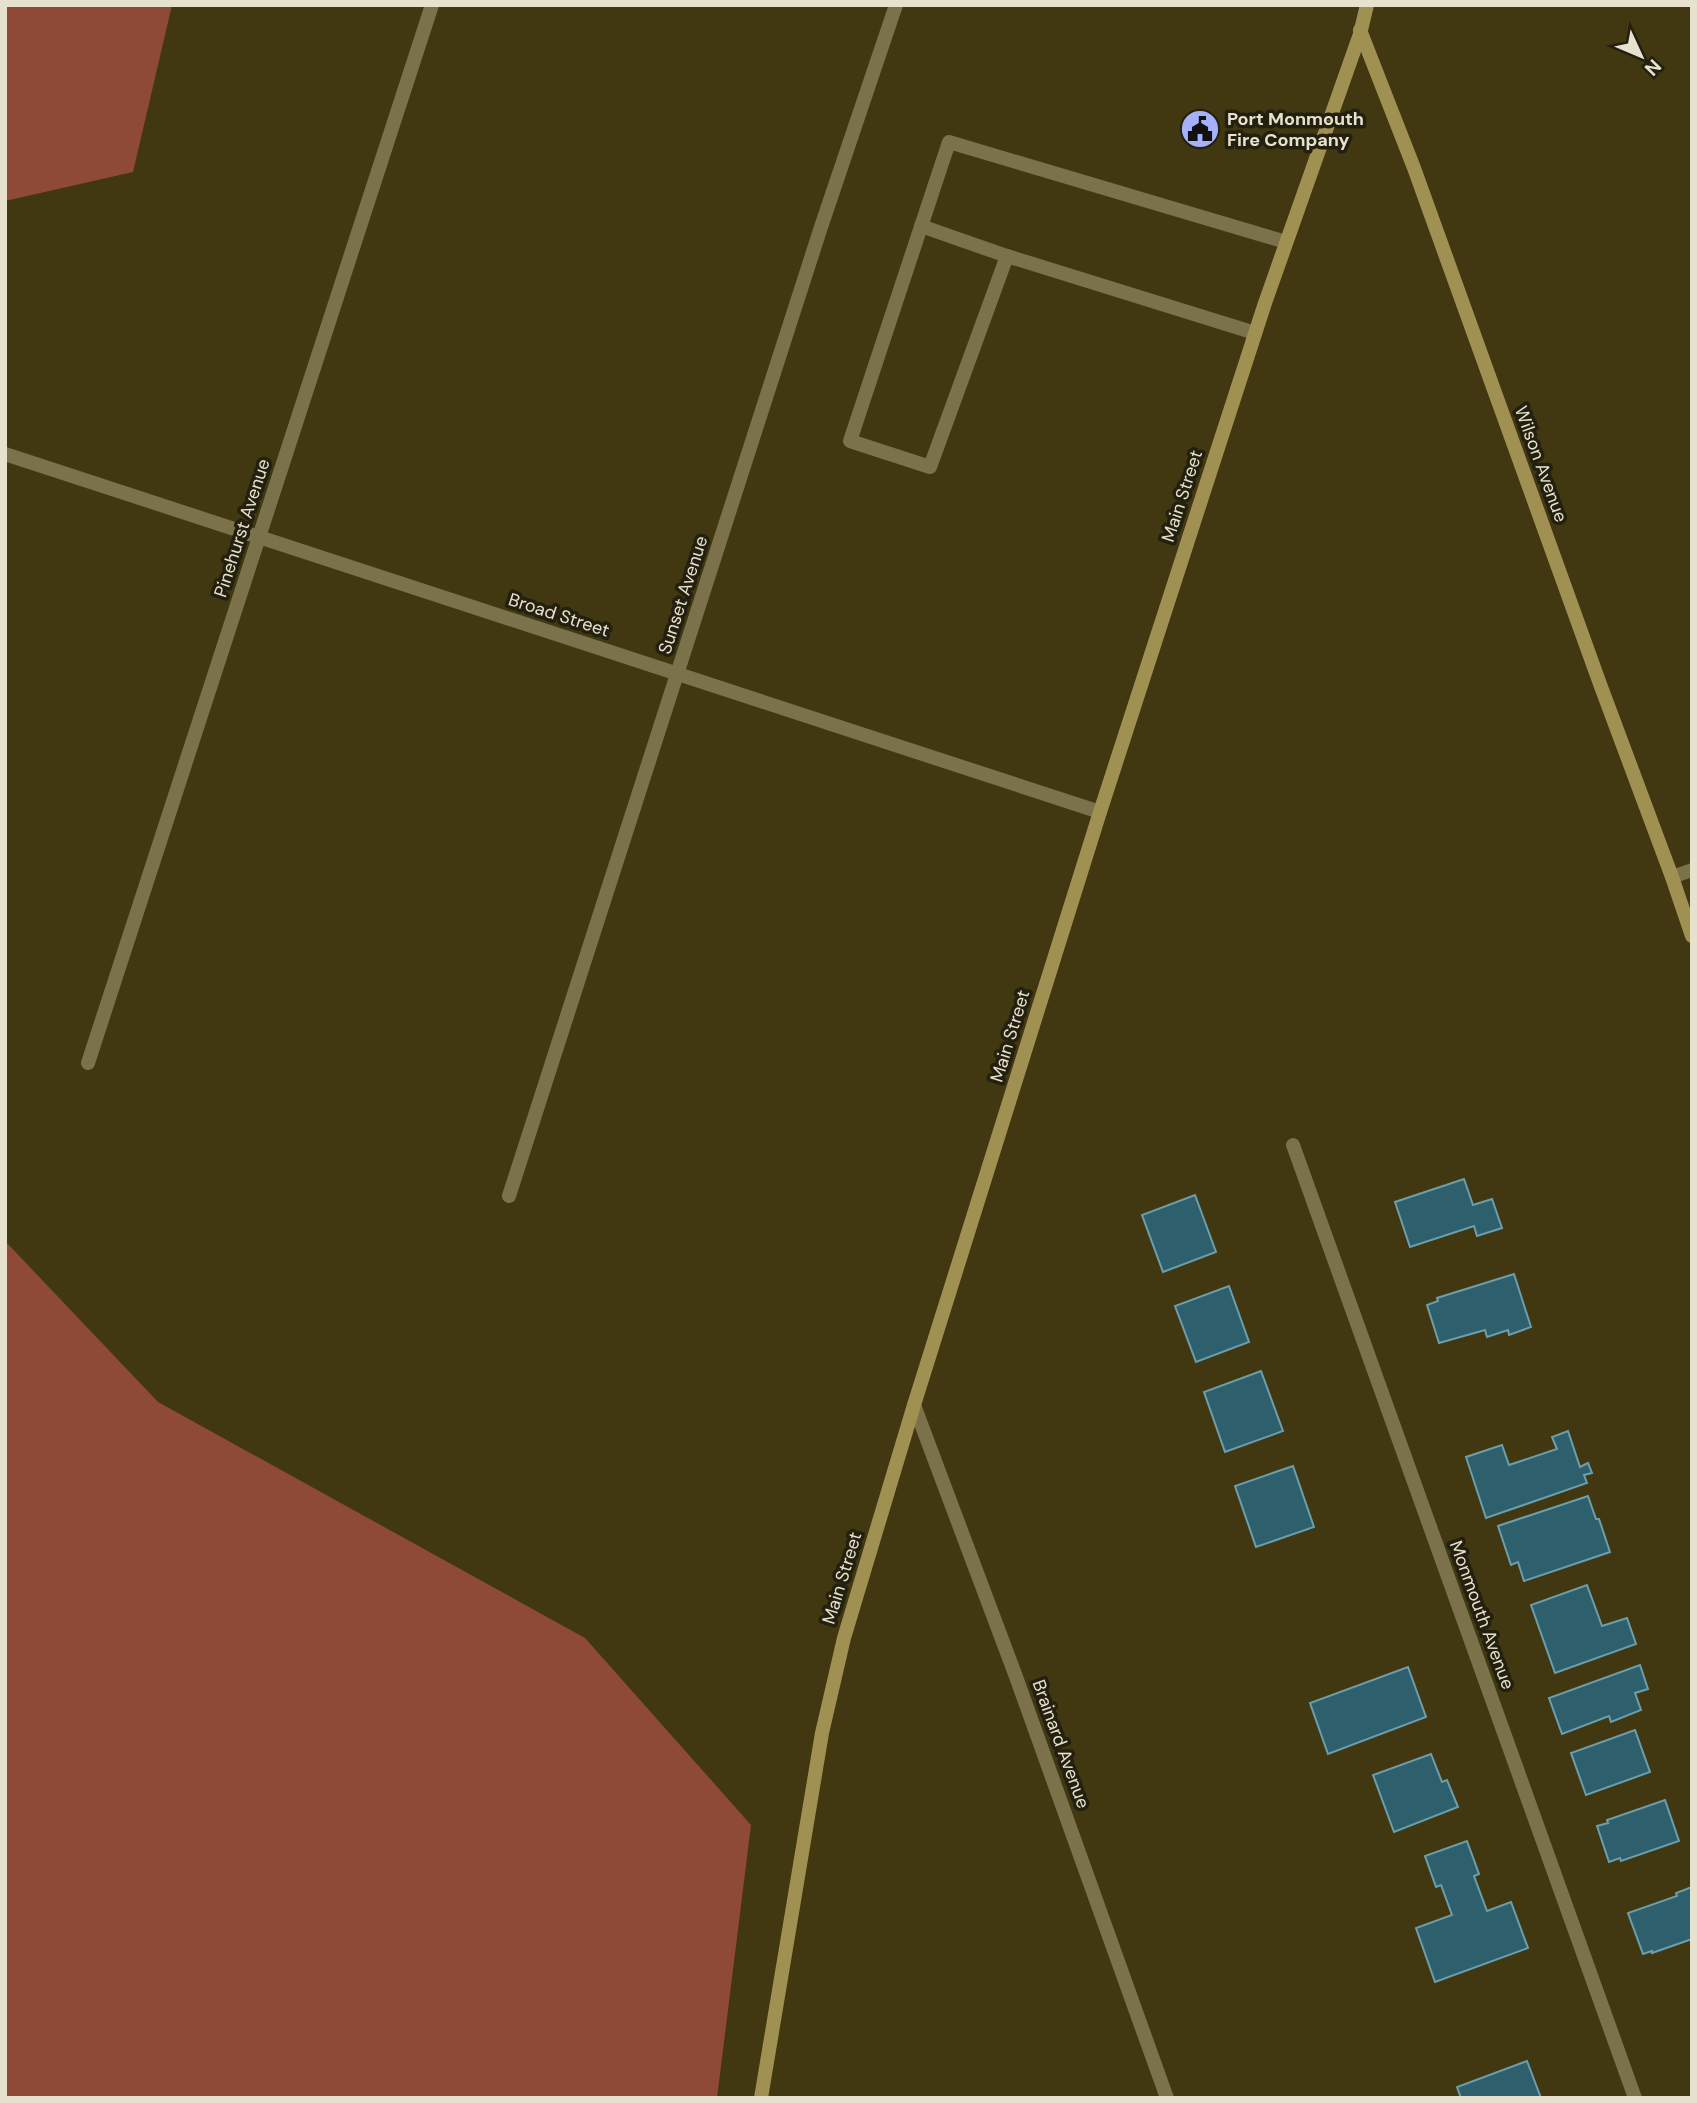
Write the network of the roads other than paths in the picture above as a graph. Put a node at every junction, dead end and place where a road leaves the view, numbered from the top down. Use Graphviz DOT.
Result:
graph roads {
  1 [pos="432,5"];
  2 [pos="896,5"];
  3 [pos="1358,5"];
  4 [pos="1367,5"];
  5 [pos="1360,34"];
  6 [pos="921,226"];
  7 [pos="1286,242"];
  8 [pos="1007,256"];
  9 [pos="1255,333"];
  10 [pos="5,454"];
  11 [pos="259,538"];
  12 [pos="678,674"];
  13 [pos="1101,813"];
  14 [pos="1692,870"];
  15 [pos="1672,877"];
  16 [pos="1692,936"];
  17 [pos="88,1063"];
  18 [pos="1293,1145"];
  19 [pos="509,1196"];
  20 [pos="914,1405"];
  21 [pos="761,2098"];
  22 [pos="1167,2098"];
  23 [pos="1635,2098"];
  1 -- 11 [label="street, Pinehurst Avenue"];
  2 -- 12 [label="street, Sunset Avenue"];
  3 -- 5 [label="street, Wilson Avenue"];
  4 -- 5 [label="street, Main Street"];
  5 -- 7 [label="street, Main Street"];
  5 -- 15 [label="street, Wilson Avenue"];
  6 -- 7 [label="street"];
  6 -- 8 [label="street"];
  6 -- 8 [label="street"];
  7 -- 9 [label="street, Main Street"];
  8 -- 9 [label="street"];
  9 -- 13 [label="street, Main Street"];
  10 -- 11 [label="street, Broad Street"];
  11 -- 12 [label="street, Broad Street"];
  11 -- 17 [label="street, Pinehurst Avenue"];
  12 -- 13 [label="street, Broad Street"];
  12 -- 19 [label="street, Sunset Avenue"];
  13 -- 20 [label="street, Main Street"];
  14 -- 15 [label="street"];
  15 -- 16 [label="street, Wilson Avenue"];
  18 -- 23 [label="street, Monmouth Avenue"];
  20 -- 21 [label="street, Main Street"];
  20 -- 22 [label="street, Brainard Avenue"];
}
